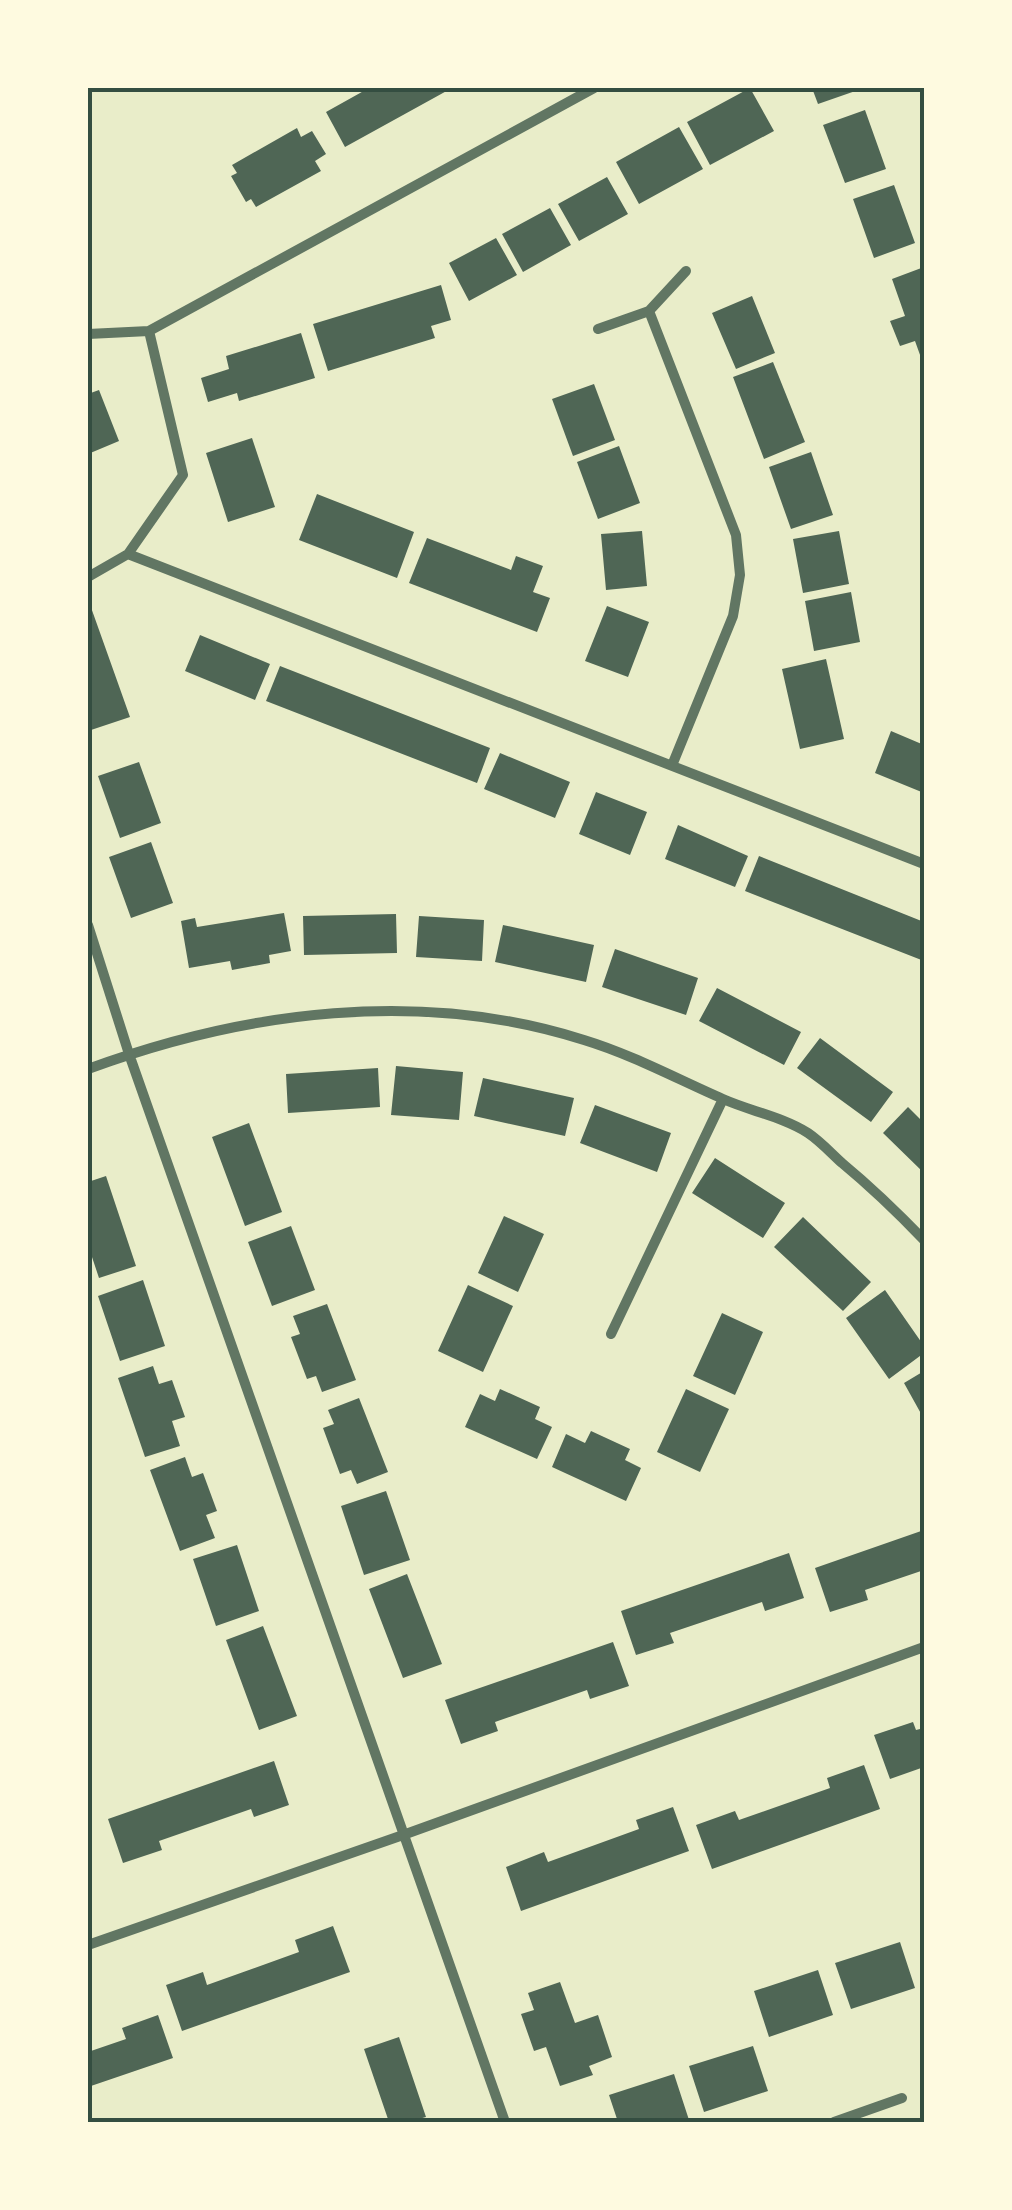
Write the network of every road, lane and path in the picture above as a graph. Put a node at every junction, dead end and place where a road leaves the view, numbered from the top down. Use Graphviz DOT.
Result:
graph roads {
  1 [pos="594,88"];
  2 [pos="686,271"];
  3 [pos="649,311"];
  4 [pos="598,328"];
  5 [pos="149,331"];
  6 [pos="88,334"];
  7 [pos="128,554"];
  8 [pos="88,577"];
  9 [pos="673,763"];
  10 [pos="924,864"];
  11 [pos="88,925"];
  12 [pos="129,1054"];
  13 [pos="88,1068"];
  14 [pos="723,1099"];
  15 [pos="924,1240"];
  16 [pos="611,1334"];
  17 [pos="924,1647"];
  18 [pos="404,1835"];
  19 [pos="88,1945"];
  20 [pos="902,2098"];
  21 [pos="505,2122"];
  22 [pos="834,2122"];
  1 -- 5 [label="street"];
  2 -- 3 [label="street"];
  3 -- 4 [label="street"];
  3 -- 9 [label="street"];
  5 -- 6 [label="street"];
  5 -- 7 [label="street"];
  7 -- 8 [label="street"];
  7 -- 9 [label="street"];
  9 -- 10 [label="street"];
  11 -- 12 [label="street"];
  12 -- 13 [label="street"];
  12 -- 14 [label="street"];
  12 -- 18 [label="street"];
  14 -- 15 [label="street"];
  14 -- 16 [label="street"];
  17 -- 18 [label="street"];
  18 -- 19 [label="street"];
  18 -- 21 [label="street"];
  20 -- 22 [label="street"];
}
